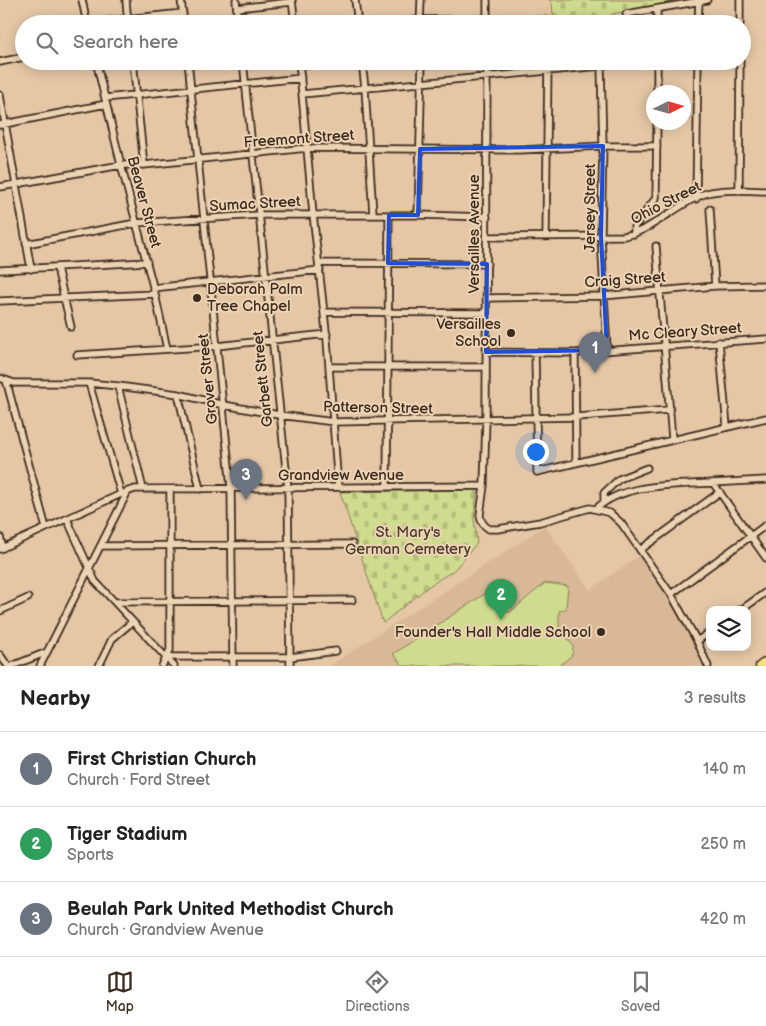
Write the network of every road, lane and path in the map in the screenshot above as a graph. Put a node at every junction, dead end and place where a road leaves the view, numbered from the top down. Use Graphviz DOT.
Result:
graph roads {
  1 [pos="82,0"];
  2 [pos="126,0"];
  3 [pos="181,0"];
  4 [pos="236,0"];
  5 [pos="356,0"];
  6 [pos="420,0"];
  7 [pos="487,0"];
  8 [pos="707,0"];
  9 [pos="740,0"];
  10 [pos="292,1"];
  11 [pos="699,1"];
  12 [pos="237,8"];
  13 [pos="657,9"];
  14 [pos="183,13"];
  15 [pos="626,14"];
  16 [pos="85,15"];
  17 [pos="127,15"];
  18 [pos="171,15"];
  19 [pos="237,15"];
  20 [pos="294,15"];
  21 [pos="357,15"];
  22 [pos="420,15"];
  23 [pos="487,15"];
  24 [pos="657,15"];
  25 [pos="698,15"];
  26 [pos="740,15"];
  27 [pos="15,59"];
  28 [pos="0,62"];
  29 [pos="98,70"];
  30 [pos="134,70"];
  31 [pos="189,70"];
  32 [pos="244,70"];
  33 [pos="300,70"];
  34 [pos="363,70"];
  35 [pos="422,70"];
  36 [pos="488,70"];
  37 [pos="559,70"];
  38 [pos="601,70"];
  39 [pos="657,70"];
  40 [pos="698,70"];
  41 [pos="740,70"];
  42 [pos="548,71"];
  43 [pos="488,76"];
  44 [pos="301,78"];
  45 [pos="245,83"];
  46 [pos="422,83"];
  47 [pos="657,85"];
  48 [pos="365,88"];
  49 [pos="190,90"];
  50 [pos="302,94"];
  51 [pos="0,95"];
  52 [pos="137,95"];
  53 [pos="106,101"];
  54 [pos="2,124"];
  55 [pos="657,130"];
  56 [pos="603,146"];
  57 [pos="657,146"];
  58 [pos="307,148"];
  59 [pos="369,148"];
  60 [pos="420,149"];
  61 [pos="547,149"];
  62 [pos="487,150"];
  63 [pos="252,153"];
  64 [pos="198,159"];
  65 [pos="121,165"];
  66 [pos="144,165"];
  67 [pos="16,184"];
  68 [pos="0,187"];
  69 [pos="739,191"];
  70 [pos="766,191"];
  71 [pos="696,199"];
  72 [pos="710,210"];
  73 [pos="313,214"];
  74 [pos="373,214"];
  75 [pos="418,214"];
  76 [pos="259,215"];
  77 [pos="389,215"];
  78 [pos="487,217"];
  79 [pos="204,219"];
  80 [pos="136,223"];
  81 [pos="634,234"];
  82 [pos="546,236"];
  83 [pos="601,236"];
  84 [pos="487,237"];
  85 [pos="26,244"];
  86 [pos="656,246"];
  87 [pos="147,262"];
  88 [pos="319,263"];
  89 [pos="388,263"];
  90 [pos="487,264"];
  91 [pos="56,268"];
  92 [pos="31,269"];
  93 [pos="0,270"];
  94 [pos="320,270"];
  95 [pos="265,276"];
  96 [pos="210,281"];
  97 [pos="766,285"];
  98 [pos="715,286"];
  99 [pos="660,290"];
  100 [pos="154,291"];
  101 [pos="604,296"];
  102 [pos="486,298"];
  103 [pos="64,299"];
  104 [pos="0,301"];
  105 [pos="324,312"];
  106 [pos="389,312"];
  107 [pos="486,313"];
  108 [pos="71,327"];
  109 [pos="327,334"];
  110 [pos="272,339"];
  111 [pos="766,339"];
  112 [pos="719,342"];
  113 [pos="217,346"];
  114 [pos="664,346"];
  115 [pos="167,349"];
  116 [pos="607,350"];
  117 [pos="486,352"];
  118 [pos="535,353"];
  119 [pos="575,353"];
  120 [pos="77,356"];
  121 [pos="330,367"];
  122 [pos="389,367"];
  123 [pos="486,367"];
  124 [pos="3,379"];
  125 [pos="90,383"];
  126 [pos="118,386"];
  127 [pos="178,394"];
  128 [pos="224,405"];
  129 [pos="669,410"];
  130 [pos="279,414"];
  131 [pos="535,418"];
  132 [pos="577,418"];
  133 [pos="766,418"];
  134 [pos="486,419"];
  135 [pos="388,420"];
  136 [pos="334,422"];
  137 [pos="727,426"];
  138 [pos="672,439"];
  139 [pos="576,462"];
  140 [pos="647,468"];
  141 [pos="766,480"];
  142 [pos="714,483"];
  143 [pos="484,486"];
  144 [pos="231,487"];
  145 [pos="338,487"];
  146 [pos="387,487"];
  147 [pos="288,488"];
  148 [pos="143,489"];
  149 [pos="170,489"];
  150 [pos="200,489"];
  151 [pos="128,491"];
  152 [pos="720,492"];
  153 [pos="121,494"];
  154 [pos="604,501"];
  155 [pos="596,508"];
  156 [pos="66,519"];
  157 [pos="766,525"];
  158 [pos="46,528"];
  159 [pos="750,536"];
  160 [pos="0,537"];
  161 [pos="352,544"];
  162 [pos="232,545"];
  163 [pos="289,545"];
  164 [pos="101,546"];
  165 [pos="169,546"];
  166 [pos="1,548"];
  167 [pos="640,550"];
  168 [pos="766,558"];
  169 [pos="90,570"];
  170 [pos="766,592"];
  171 [pos="671,594"];
  172 [pos="28,598"];
  173 [pos="352,600"];
  174 [pos="233,601"];
  175 [pos="289,601"];
  176 [pos="115,602"];
  177 [pos="169,602"];
  178 [pos="747,606"];
  179 [pos="0,611"];
  180 [pos="132,622"];
  181 [pos="706,635"];
  182 [pos="697,641"];
  183 [pos="336,651"];
  184 [pos="47,652"];
  185 [pos="0,654"];
  186 [pos="233,656"];
  187 [pos="290,657"];
  188 [pos="166,658"];
  189 [pos="766,662"];
  190 [pos="8,666"];
  191 [pos="12,666"];
  192 [pos="40,666"];
  193 [pos="99,666"];
  194 [pos="162,666"];
  195 [pos="174,666"];
  196 [pos="233,666"];
  197 [pos="290,666"];
  198 [pos="708,666"];
  199 [pos="760,666"];
  1 -- 16 [label="street"];
  2 -- 17 [label="street"];
  3 -- 14 [label="street"];
  4 -- 12 [label="street"];
  5 -- 21 [label="street"];
  6 -- 22 [label="street"];
  7 -- 23 [label="street"];
  8 -- 11 [label="street"];
  9 -- 26 [label="street"];
  10 -- 12 [label="street"];
  10 -- 20 [label="street"];
  11 -- 13 [label="street"];
  11 -- 25 [label="street"];
  12 -- 19 [label="street"];
  13 -- 15 [label="street"];
  13 -- 24 [label="street"];
  14 -- 18 [label="street"];
  27 -- 28 [label="street"];
  29 -- 53 [label="street, Beaver Street"];
  30 -- 52 [label="street"];
  31 -- 49 [label="street, Grover Street"];
  32 -- 45 [label="street, Garbett Street"];
  33 -- 44 [label="street"];
  34 -- 48 [label="street"];
  35 -- 46 [label="street"];
  36 -- 43 [label="street, Versailles Avenue"];
  37 -- 42 [label="street"];
  38 -- 56 [label="street, Jersey Street"];
  39 -- 47 [label="street"];
  40 -- 71 [label="street"];
  41 -- 69 [label="street"];
  42 -- 43 [label="street"];
  42 -- 61 [label="street"];
  43 -- 46 [label="street"];
  43 -- 62 [label="street, Versailles Avenue"];
  44 -- 45 [label="street"];
  44 -- 50 [label="street"];
  45 -- 49 [label="street"];
  45 -- 63 [label="street, Garbett Street"];
  46 -- 48 [label="street"];
  46 -- 60 [label="street"];
  48 -- 50 [label="street"];
  48 -- 59 [label="street"];
  49 -- 52 [label="street"];
  49 -- 64 [label="street, Grover Street"];
  50 -- 58 [label="street"];
  51 -- 54 [label="street"];
  52 -- 53 [label="street"];
  52 -- 66 [label="street"];
  53 -- 54 [label="street"];
  53 -- 65 [label="street, Beaver Street"];
  54 -- 67 [label="street"];
  55 -- 57 [label="street"];
  56 -- 57 [label="street, Freemont Street"];
  56 -- 61 [label="street, Freemont Street"];
  56 -- 83 [label="street, Jersey Street"];
  57 -- 81 [label="street"];
  58 -- 59 [label="street, Freemont Street"];
  58 -- 63 [label="street, Freemont Street"];
  58 -- 73 [label="street"];
  59 -- 60 [label="street, Freemont Street"];
  59 -- 74 [label="street"];
  60 -- 62 [label="street, Freemont Street"];
  60 -- 75 [label="street"];
  61 -- 62 [label="street, Freemont Street"];
  61 -- 82 [label="street"];
  62 -- 78 [label="street, Versailles Avenue"];
  63 -- 64 [label="street, Freemont Street"];
  63 -- 76 [label="street, Garbett Street"];
  64 -- 66 [label="street, Freemont Street"];
  64 -- 79 [label="street, Grover Street"];
  65 -- 66 [label="street, Freemont Street"];
  65 -- 67 [label="street, Freemont Street"];
  65 -- 80 [label="street, Beaver Street"];
  67 -- 68 [label="street, Freemont Street"];
  67 -- 85 [label="street"];
  69 -- 70 [label="street, Ohio Street"];
  69 -- 71 [label="street, Ohio Street"];
  71 -- 81 [label="street, Ohio Street"];
  72 -- 98 [label="street"];
  73 -- 74 [label="street, Sumac Street"];
  73 -- 76 [label="street, Sumac Street"];
  73 -- 88 [label="street"];
  74 -- 77 [label="street, Sumac Street"];
  75 -- 77 [label="street, Sumac Street"];
  75 -- 78 [label="street, Sumac Street"];
  76 -- 79 [label="street, Sumac Street"];
  76 -- 95 [label="street, Garbett Street"];
  77 -- 89 [label="street"];
  78 -- 84 [label="street, Versailles Avenue"];
  79 -- 80 [label="street, Sumac Street"];
  79 -- 96 [label="street, Grover Street"];
  80 -- 85 [label="street, Sumac Street"];
  80 -- 87 [label="street, Beaver Street"];
  81 -- 83 [label="street, Ohio Street"];
  82 -- 83 [label="street, Ohio Street"];
  82 -- 84 [label="street, Ohio Street"];
  83 -- 101 [label="street, Jersey Street"];
  84 -- 90 [label="street, Versailles Avenue"];
  85 -- 92 [label="street"];
  86 -- 99 [label="street"];
  87 -- 91 [label="street"];
  87 -- 100 [label="street, Beaver Street"];
  88 -- 89 [label="street"];
  88 -- 94 [label="street"];
  89 -- 90 [label="street"];
  89 -- 106 [label="street"];
  90 -- 102 [label="street, Versailles Avenue"];
  91 -- 92 [label="street"];
  91 -- 103 [label="street"];
  92 -- 93 [label="street"];
  94 -- 95 [label="street"];
  94 -- 105 [label="street"];
  95 -- 96 [label="street"];
  95 -- 110 [label="street, Garbett Street"];
  96 -- 100 [label="street"];
  96 -- 113 [label="street, Grover Street"];
  97 -- 98 [label="street, Craig Street"];
  98 -- 99 [label="street, Craig Street"];
  99 -- 101 [label="street, Craig Street"];
  99 -- 114 [label="street"];
  100 -- 103 [label="street"];
  100 -- 115 [label="street, Beaver Street"];
  101 -- 102 [label="street, Craig Street"];
  101 -- 116 [label="street, Jersey Street"];
  102 -- 107 [label="street, Versailles Avenue"];
  103 -- 104 [label="street"];
  103 -- 108 [label="street"];
  105 -- 106 [label="street"];
  105 -- 109 [label="street"];
  106 -- 107 [label="street"];
  106 -- 122 [label="street"];
  107 -- 117 [label="street, Versailles Avenue"];
  109 -- 110 [label="street"];
  109 -- 121 [label="street"];
  110 -- 113 [label="street"];
  110 -- 130 [label="street, Garbett Street"];
  111 -- 112 [label="street, Mc Cleary Street"];
  112 -- 114 [label="street, Mc Cleary Street"];
  112 -- 137 [label="street"];
  113 -- 115 [label="street"];
  113 -- 128 [label="street, Grover Street"];
  114 -- 116 [label="street, Mc Cleary Street"];
  114 -- 129 [label="street"];
  115 -- 120 [label="street"];
  116 -- 119 [label="street, Mc Cleary Street"];
  117 -- 118 [label="street, Mc Cleary Street"];
  117 -- 123 [label="street, Versailles Avenue"];
  118 -- 119 [label="street, Mc Cleary Street"];
  118 -- 131 [label="street"];
  119 -- 132 [label="street"];
  121 -- 122 [label="street"];
  121 -- 136 [label="street"];
  122 -- 123 [label="street"];
  122 -- 135 [label="street"];
  123 -- 134 [label="street, Versailles Avenue"];
  124 -- 125 [label="street, Patterson Street"];
  124 -- 158 [label="street"];
  125 -- 126 [label="street, Patterson Street"];
  125 -- 153 [label="street"];
  126 -- 127 [label="street, Patterson Street"];
  126 -- 148 [label="street"];
  127 -- 128 [label="street, Patterson Street"];
  127 -- 150 [label="street"];
  128 -- 130 [label="street, Patterson Street"];
  128 -- 144 [label="street, Grover Street"];
  129 -- 132 [label="street, Patterson Street"];
  129 -- 138 [label="street"];
  130 -- 136 [label="street, Patterson Street"];
  130 -- 147 [label="street, Garbett Street"];
  131 -- 132 [label="street, Patterson Street"];
  131 -- 134 [label="street, Patterson Street"];
  131 -- 139 [label="street"];
  132 -- 139 [label="street"];
  133 -- 137 [label="street"];
  134 -- 135 [label="street, Patterson Street"];
  134 -- 143 [label="street, Versailles Avenue"];
  135 -- 136 [label="street, Patterson Street"];
  135 -- 146 [label="street"];
  136 -- 145 [label="street"];
  137 -- 138 [label="street"];
  138 -- 139 [label="street"];
  140 -- 154 [label="street"];
  141 -- 142 [label="street"];
  142 -- 152 [label="street"];
  142 -- 154 [label="street"];
  143 -- 146 [label="street, Grandview Avenue"];
  143 -- 155 [label="street, Versailles Avenue"];
  144 -- 147 [label="street, Grandview Avenue"];
  144 -- 150 [label="street, Grandview Avenue"];
  144 -- 162 [label="street, Grover Street"];
  145 -- 146 [label="street, Grandview Avenue"];
  145 -- 147 [label="street, Grandview Avenue"];
  147 -- 163 [label="street, Garbett Street"];
  148 -- 149 [label="street, Grandview Avenue"];
  148 -- 151 [label="street, Grandview Avenue"];
  149 -- 150 [label="street, Grandview Avenue"];
  149 -- 165 [label="street"];
  151 -- 153 [label="street, Grandview Avenue"];
  151 -- 164 [label="street"];
  152 -- 159 [label="street"];
  152 -- 167 [label="street"];
  153 -- 156 [label="street, Grandview Avenue"];
  154 -- 155 [label="street"];
  155 -- 167 [label="street"];
  156 -- 158 [label="street, Grandview Avenue"];
  156 -- 169 [label="street"];
  157 -- 159 [label="street"];
  158 -- 166 [label="street, Grandview Avenue"];
  159 -- 168 [label="street"];
  159 -- 171 [label="street"];
  160 -- 166 [label="street"];
  161 -- 163 [label="street"];
  162 -- 163 [label="street"];
  162 -- 165 [label="street"];
  162 -- 174 [label="street, Grover Street"];
  163 -- 175 [label="street, Garbett Street"];
  164 -- 165 [label="street"];
  164 -- 169 [label="street"];
  165 -- 177 [label="street"];
  167 -- 171 [label="street"];
  169 -- 176 [label="street"];
  169 -- 184 [label="street"];
  170 -- 178 [label="street"];
  171 -- 182 [label="street"];
  172 -- 179 [label="street"];
  173 -- 175 [label="street"];
  174 -- 175 [label="street"];
  174 -- 177 [label="street"];
  174 -- 186 [label="street, Grover Street"];
  175 -- 187 [label="street, Garbett Street"];
  176 -- 177 [label="street"];
  176 -- 180 [label="street"];
  177 -- 188 [label="street"];
  180 -- 188 [label="street"];
  180 -- 193 [label="street"];
  181 -- 182 [label="street"];
  182 -- 198 [label="street"];
  183 -- 187 [label="street"];
  184 -- 191 [label="street"];
  184 -- 192 [label="street"];
  185 -- 190 [label="street"];
  186 -- 187 [label="street"];
  186 -- 188 [label="street"];
  186 -- 196 [label="street, Grover Street"];
  187 -- 197 [label="street, Garbett Street"];
  188 -- 194 [label="street"];
  188 -- 195 [label="street"];
  189 -- 199 [label="main road"];
}
